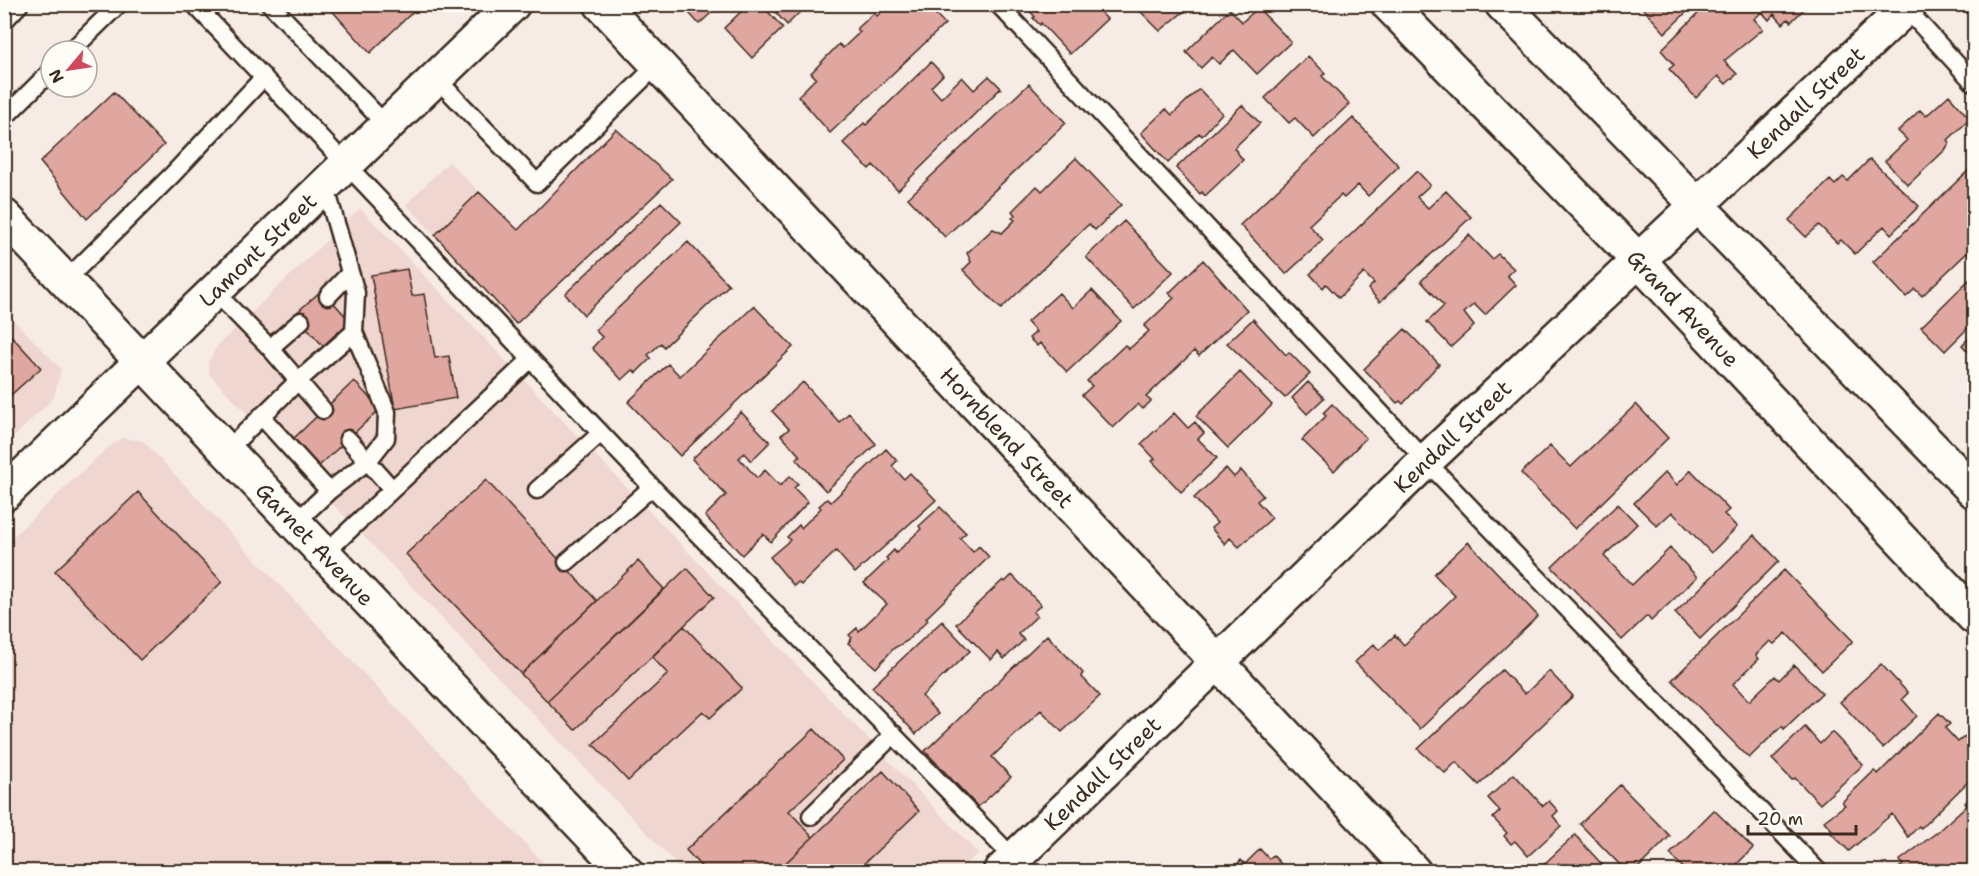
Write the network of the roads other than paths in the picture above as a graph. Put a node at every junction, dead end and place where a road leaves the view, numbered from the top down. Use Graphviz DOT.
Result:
graph roads {
  1 [pos="20,4"];
  2 [pos="119,4"];
  3 [pos="194,4"];
  4 [pos="270,4"];
  5 [pos="513,4"];
  6 [pos="601,4"];
  7 [pos="998,4"];
  8 [pos="1388,4"];
  9 [pos="1502,4"];
  10 [pos="1906,6"];
  11 [pos="4,21"];
  12 [pos="83,39"];
  13 [pos="657,65"];
  14 [pos="264,78"];
  15 [pos="436,78"];
  16 [pos="1974,82"];
  17 [pos="39,83"];
  18 [pos="7,115"];
  19 [pos="386,125"];
  20 [pos="336,174"];
  21 [pos="1697,206"];
  22 [pos="4,216"];
  23 [pos="1639,261"];
  24 [pos="349,274"];
  25 [pos="66,280"];
  26 [pos="214,291"];
  27 [pos="328,296"];
  28 [pos="301,321"];
  29 [pos="354,332"];
  30 [pos="270,348"];
  31 [pos="531,359"];
  32 [pos="142,360"];
  33 [pos="299,380"];
  34 [pos="323,410"];
  35 [pos="261,416"];
  36 [pos="601,433"];
  37 [pos="348,439"];
  38 [pos="227,450"];
  39 [pos="368,461"];
  40 [pos="1426,461"];
  41 [pos="652,487"];
  42 [pos="392,489"];
  43 [pos="329,490"];
  44 [pos="537,490"];
  45 [pos="1974,491"];
  46 [pos="4,494"];
  47 [pos="296,522"];
  48 [pos="325,554"];
  49 [pos="567,562"];
  50 [pos="1974,617"];
  51 [pos="1216,662"];
  52 [pos="894,734"];
  53 [pos="811,816"];
  54 [pos="1014,867"];
  55 [pos="626,872"];
  56 [pos="1414,872"];
  57 [pos="1819,872"];
  1 -- 11 [label="lane"];
  2 -- 12 [label="lane"];
  3 -- 14 [label="lane"];
  4 -- 19 [label="lane"];
  5 -- 15 [label="street, Lamont Street"];
  6 -- 13 [label="street, Hornblend Street"];
  7 -- 40 [label="lane"];
  8 -- 23 [label="street, Grand Avenue"];
  9 -- 21 [label="street"];
  10 -- 16 [label="lane"];
  10 -- 21 [label="street, Kendall Street"];
  13 -- 15 [label="lane"];
  13 -- 51 [label="street, Hornblend Street"];
  14 -- 20 [label="lane"];
  14 -- 25 [label="lane"];
  15 -- 19 [label="street, Lamont Street"];
  17 -- 18 [label="lane"];
  19 -- 20 [label="street, Lamont Street"];
  20 -- 24 [label="lane"];
  20 -- 26 [label="street, Lamont Street"];
  20 -- 31 [label="lane"];
  21 -- 23 [label="street, Kendall Street"];
  21 -- 45 [label="street"];
  22 -- 25 [label="street, Garnet Avenue"];
  23 -- 40 [label="street, Kendall Street"];
  23 -- 50 [label="street, Grand Avenue"];
  24 -- 27 [label="lane"];
  24 -- 29 [label="lane"];
  25 -- 32 [label="street, Garnet Avenue"];
  26 -- 30 [label="lane"];
  26 -- 32 [label="street, Lamont Street"];
  28 -- 30 [label="lane"];
  29 -- 33 [label="lane"];
  29 -- 39 [label="lane"];
  30 -- 33 [label="lane"];
  31 -- 36 [label="lane"];
  31 -- 42 [label="lane"];
  32 -- 38 [label="street, Garnet Avenue"];
  32 -- 46 [label="street, Lamont Street"];
  33 -- 34 [label="lane"];
  33 -- 35 [label="lane"];
  35 -- 38 [label="lane"];
  35 -- 43 [label="lane"];
  36 -- 41 [label="lane"];
  36 -- 44 [label="lane"];
  37 -- 39 [label="lane"];
  38 -- 47 [label="street, Garnet Avenue"];
  39 -- 42 [label="lane"];
  39 -- 43 [label="lane"];
  40 -- 51 [label="street, Kendall Street"];
  40 -- 57 [label="lane"];
  41 -- 49 [label="lane"];
  41 -- 52 [label="lane"];
  42 -- 48 [label="lane"];
  43 -- 47 [label="lane"];
  47 -- 48 [label="street, Garnet Avenue"];
  48 -- 55 [label="street, Garnet Avenue"];
  51 -- 54 [label="street, Kendall Street"];
  51 -- 56 [label="street, Hornblend Street"];
  52 -- 53 [label="lane"];
  52 -- 54 [label="lane"];
}
